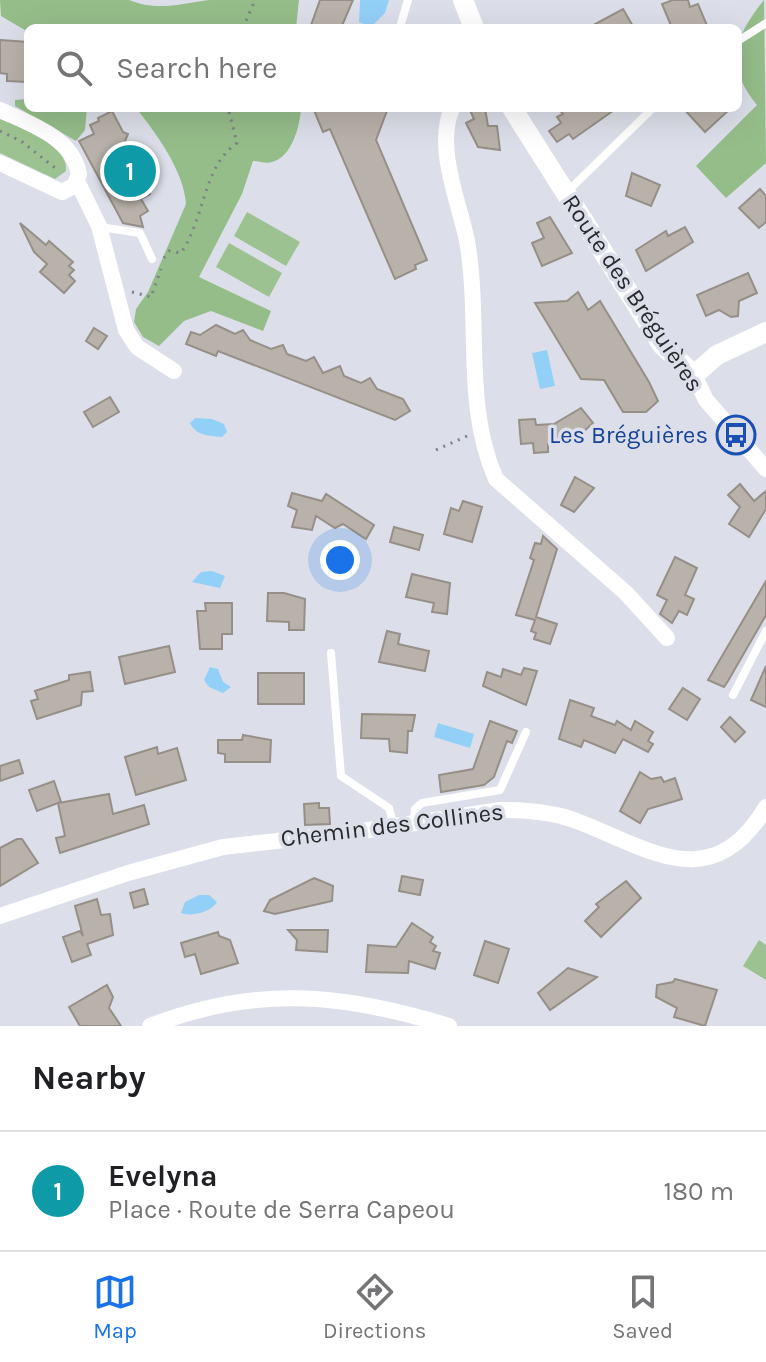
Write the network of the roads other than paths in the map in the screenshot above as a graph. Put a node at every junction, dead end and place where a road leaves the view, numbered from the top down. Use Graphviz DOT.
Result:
graph roads {
  1 [pos="408,0"];
  2 [pos="463,0"];
  3 [pos="766,23"];
  4 [pos="401,24"];
  5 [pos="472,24"];
  6 [pos="742,38"];
  7 [pos="0,110"];
  8 [pos="451,112"];
  9 [pos="514,112"];
  10 [pos="649,112"];
  11 [pos="0,163"];
  12 [pos="77,181"];
  13 [pos="565,193"];
  14 [pos="99,226"];
  15 [pos="152,259"];
  16 [pos="766,332"];
  17 [pos="174,371"];
  18 [pos="694,375"];
  19 [pos="766,469"];
  20 [pos="766,631"];
  21 [pos="667,638"];
  22 [pos="331,653"];
  23 [pos="733,695"];
  24 [pos="526,732"];
  25 [pos="766,807"];
  26 [pos="414,823"];
  27 [pos="394,827"];
  28 [pos="0,916"];
  29 [pos="150,1026"];
  30 [pos="449,1026"];
  1 -- 4 [label="lane"];
  2 -- 5 [label="street"];
  3 -- 6 [label="lane"];
  7 -- 12 [label="street"];
  8 -- 21 [label="street"];
  9 -- 13 [label="street, Route des Bréguières"];
  10 -- 13 [label="lane"];
  11 -- 12 [label="street"];
  12 -- 14 [label="street"];
  13 -- 18 [label="street, Route des Bréguières"];
  14 -- 15 [label="lane"];
  14 -- 17 [label="street"];
  16 -- 18 [label="street"];
  18 -- 19 [label="street, Route des Bréguières"];
  20 -- 23 [label="lane"];
  22 -- 27 [label="lane"];
  24 -- 26 [label="lane"];
  25 -- 26 [label="street, Chemin des Collines"];
  26 -- 27 [label="street, Chemin des Collines"];
  27 -- 28 [label="street, Chemin des Collines"];
  29 -- 30 [label="street"];
}
